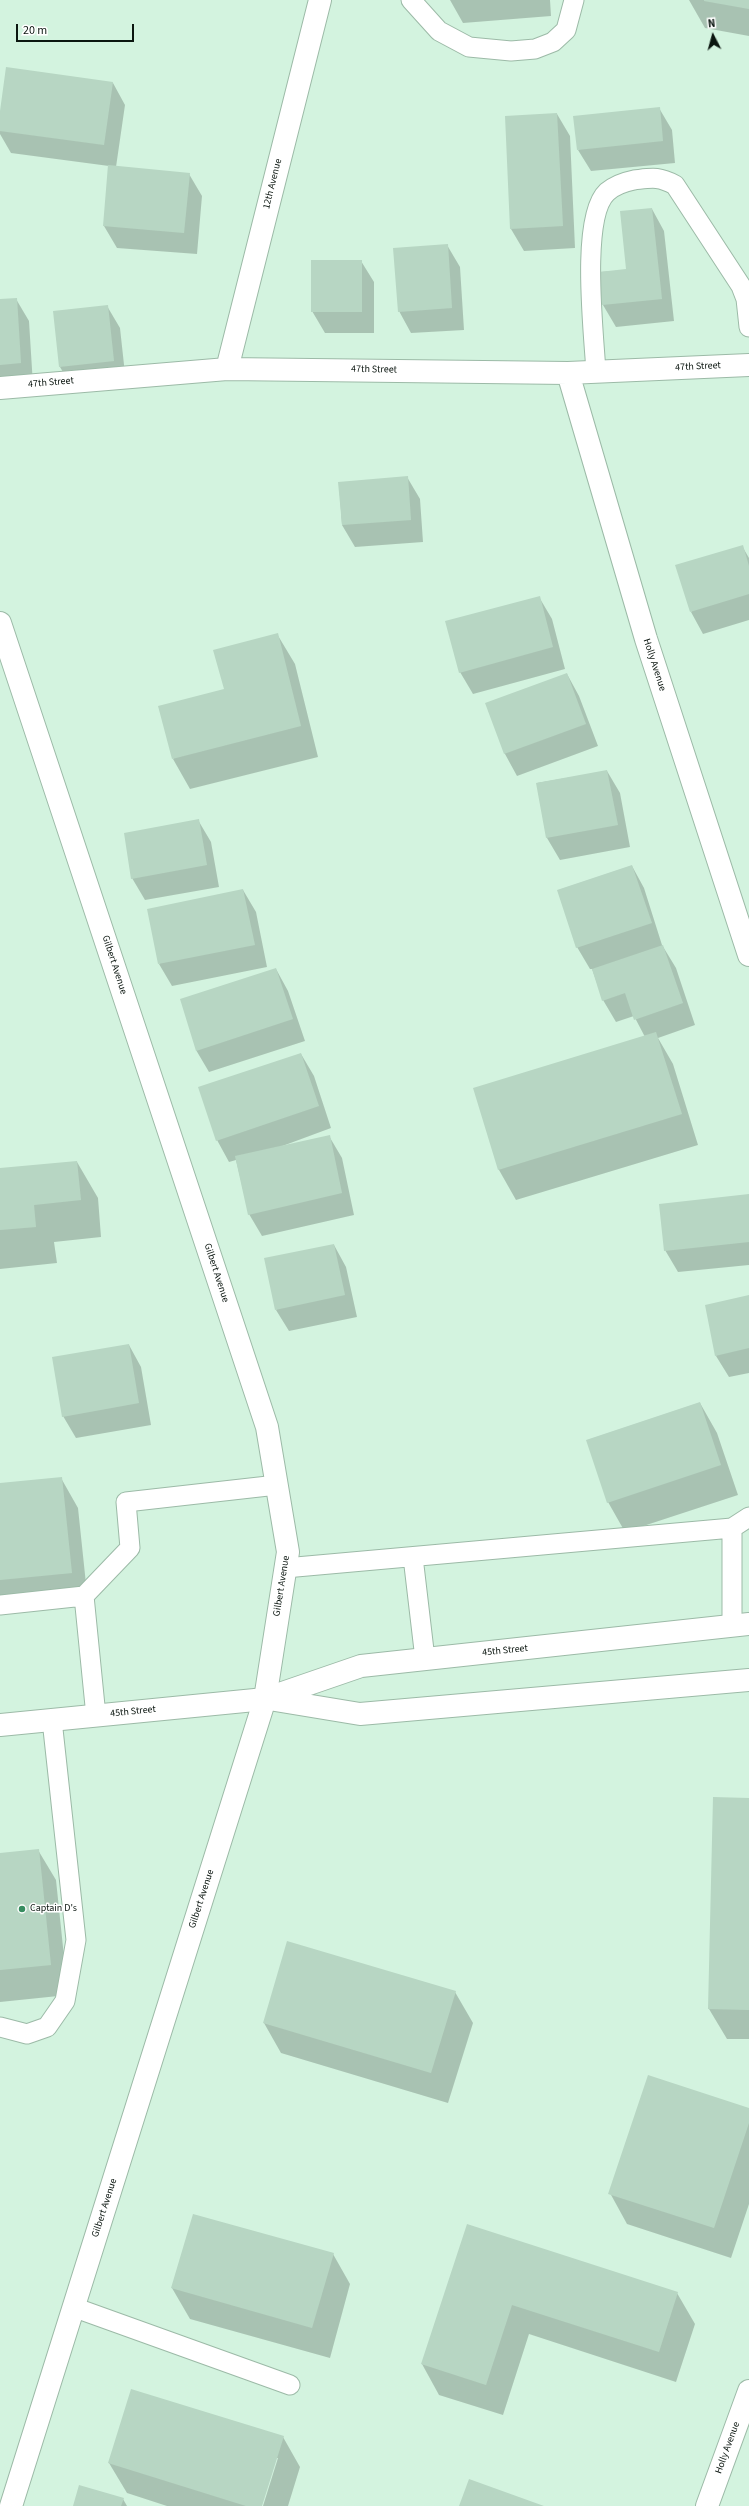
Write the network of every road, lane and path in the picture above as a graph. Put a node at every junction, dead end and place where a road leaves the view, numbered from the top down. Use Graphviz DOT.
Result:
graph roads {
  1 [pos="320,0"];
  2 [pos="411,0"];
  3 [pos="574,0"];
  4 [pos="749,327"];
  5 [pos="749,365"];
  6 [pos="227,369"];
  7 [pos="596,372"];
  8 [pos="568,373"];
  9 [pos="0,388"];
  10 [pos="0,623"];
  11 [pos="749,955"];
  12 [pos="277,1485"];
  13 [pos="749,1517"];
  14 [pos="732,1528"];
  15 [pos="413,1557"];
  16 [pos="285,1568"];
  17 [pos="84,1596"];
  18 [pos="0,1605"];
  19 [pos="741,1625"];
  20 [pos="426,1660"];
  21 [pos="746,1681"];
  22 [pos="265,1699"];
  23 [pos="96,1716"];
  24 [pos="52,1720"];
  25 [pos="0,1725"];
  26 [pos="0,2027"];
  27 [pos="73,2307"];
  28 [pos="290,2385"];
  29 [pos="749,2391"];
  30 [pos="11,2506"];
  31 [pos="707,2506"];
  1 -- 6 [label="street, 12th Avenue"];
  2 -- 3 [label="lane"];
  4 -- 7 [label="lane"];
  5 -- 7 [label="street, 47th Street"];
  6 -- 8 [label="street, 47th Street"];
  6 -- 9 [label="street, 47th Street"];
  7 -- 8 [label="street, 47th Street"];
  8 -- 11 [label="street, Holly Avenue"];
  10 -- 12 [label="street, Gilbert Avenue"];
  12 -- 16 [label="street, Gilbert Avenue"];
  12 -- 17 [label="lane"];
  13 -- 14 [label="lane"];
  14 -- 15 [label="lane"];
  14 -- 19 [label="lane"];
  15 -- 16 [label="lane"];
  15 -- 20 [label="lane"];
  16 -- 22 [label="street, Gilbert Avenue"];
  17 -- 18 [label="lane"];
  17 -- 23 [label="lane"];
  19 -- 20 [label="street, 45th Street"];
  20 -- 22 [label="street, 45th Street"];
  21 -- 22 [label="street, 45th Street"];
  22 -- 23 [label="street, 45th Street"];
  22 -- 27 [label="street, Gilbert Avenue"];
  23 -- 24 [label="street, 45th Street"];
  24 -- 25 [label="street, 45th Street"];
  24 -- 26 [label="lane"];
  27 -- 28 [label="lane"];
  27 -- 30 [label="street, Gilbert Avenue"];
  29 -- 31 [label="street, Holly Avenue"];
}
